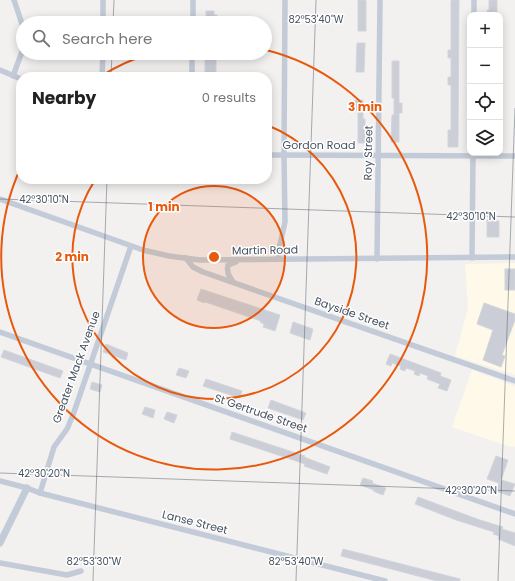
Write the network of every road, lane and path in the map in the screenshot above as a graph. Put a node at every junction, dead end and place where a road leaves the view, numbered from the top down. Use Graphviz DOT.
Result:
graph roads {
  1 [pos="14,0"];
  2 [pos="103,0"];
  3 [pos="193,0"];
  4 [pos="285,0"];
  5 [pos="380,0"];
  6 [pos="474,0"];
  7 [pos="474,12"];
  8 [pos="19,16"];
  9 [pos="103,16"];
  10 [pos="193,16"];
  11 [pos="19,60"];
  12 [pos="103,60"];
  13 [pos="192,60"];
  14 [pos="0,70"];
  15 [pos="102,72"];
  16 [pos="192,72"];
  17 [pos="14,76"];
  18 [pos="467,154"];
  19 [pos="272,155"];
  20 [pos="284,155"];
  21 [pos="503,155"];
  22 [pos="378,156"];
  23 [pos="473,156"];
  24 [pos="515,156"];
  25 [pos="0,199"];
  26 [pos="131,246"];
  27 [pos="515,257"];
  28 [pos="186,258"];
  29 [pos="472,258"];
  30 [pos="278,259"];
  31 [pos="377,259"];
  32 [pos="248,260"];
  33 [pos="233,282"];
  34 [pos="0,332"];
  35 [pos="89,364"];
  36 [pos="515,381"];
  37 [pos="0,481"];
  38 [pos="27,488"];
  39 [pos="40,493"];
  40 [pos="515,514"];
  41 [pos="0,543"];
  42 [pos="0,563"];
  43 [pos="81,570"];
  44 [pos="385,581"];
  1 -- 8 [label="street"];
  2 -- 9 [label="street"];
  3 -- 10 [label="street"];
  4 -- 20 [label="street"];
  5 -- 22 [label="street, Roy Street"];
  6 -- 7 [label="street"];
  11 -- 17 [label="street"];
  12 -- 15 [label="street"];
  13 -- 16 [label="street"];
  14 -- 17 [label="street"];
  18 -- 22 [label="street, Gordon Road"];
  19 -- 20 [label="street, Gordon Road"];
  20 -- 22 [label="street, Gordon Road"];
  20 -- 30 [label="street"];
  21 -- 24 [label="street, Gordon Road"];
  22 -- 31 [label="street, Roy Street"];
  23 -- 29 [label="street"];
  25 -- 26 [label="street, Martin Road"];
  26 -- 28 [label="street, Martin Road"];
  26 -- 35 [label="street, Greater Mack Avenue"];
  27 -- 29 [label="street, Martin Road"];
  28 -- 32 [label="street, Martin Road"];
  28 -- 33 [label="street, Bayside Street"];
  29 -- 31 [label="street, Martin Road"];
  30 -- 31 [label="street, Martin Road"];
  30 -- 32 [label="street, Martin Road"];
  32 -- 33 [label="street"];
  33 -- 36 [label="street, Bayside Street"];
  34 -- 35 [label="street, St Gertrude Street"];
  35 -- 39 [label="street, Greater Mack Avenue"];
  35 -- 40 [label="street, St Gertrude Street"];
  37 -- 38 [label="street, Lanse Street"];
  38 -- 39 [label="street, Lanse Street"];
  38 -- 41 [label="street"];
  39 -- 44 [label="street, Lanse Street"];
  42 -- 43 [label="street"];
}
